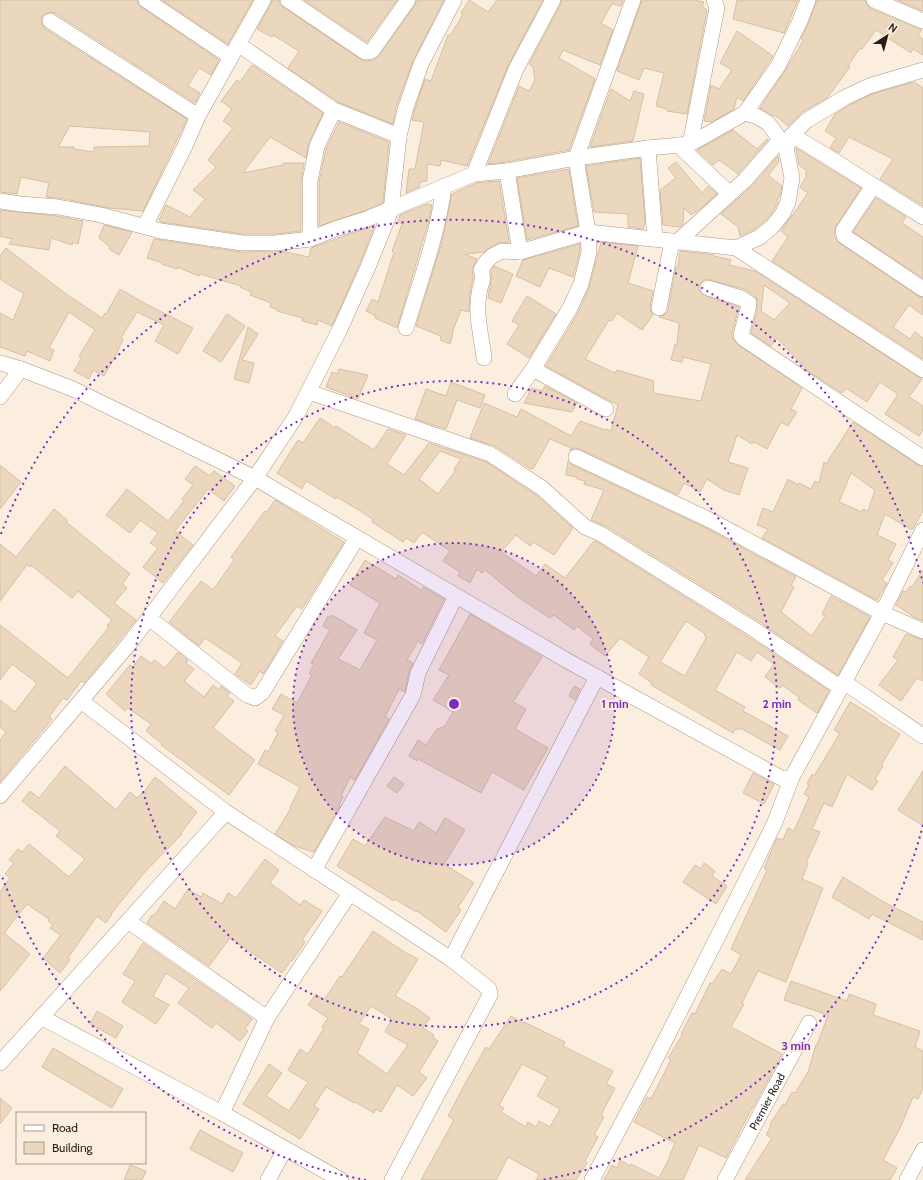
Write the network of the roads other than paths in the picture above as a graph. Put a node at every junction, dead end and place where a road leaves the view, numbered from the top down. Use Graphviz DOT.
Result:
graph roads {
  1 [pos="146,0"];
  2 [pos="263,0"];
  3 [pos="288,0"];
  4 [pos="408,0"];
  5 [pos="454,0"];
  6 [pos="553,0"];
  7 [pos="633,0"];
  8 [pos="714,0"];
  9 [pos="808,0"];
  10 [pos="874,0"];
  11 [pos="923,21"];
  12 [pos="50,22"];
  13 [pos="234,50"];
  14 [pos="923,70"];
  15 [pos="334,110"];
  16 [pos="745,113"];
  17 [pos="198,116"];
  18 [pos="399,136"];
  19 [pos="786,141"];
  20 [pos="684,145"];
  21 [pos="648,148"];
  22 [pos="576,158"];
  23 [pos="507,171"];
  24 [pos="474,174"];
  25 [pos="444,186"];
  26 [pos="873,186"];
  27 [pos="730,193"];
  28 [pos="0,201"];
  29 [pos="391,210"];
  30 [pos="923,217"];
  31 [pos="145,226"];
  32 [pos="588,232"];
  33 [pos="310,239"];
  34 [pos="654,239"];
  35 [pos="675,241"];
  36 [pos="736,248"];
  37 [pos="520,252"];
  38 [pos="708,288"];
  39 [pos="923,289"];
  40 [pos="659,308"];
  41 [pos="406,328"];
  42 [pos="484,358"];
  43 [pos="0,363"];
  44 [pos="533,368"];
  45 [pos="21,369"];
  46 [pos="923,370"];
  47 [pos="312,385"];
  48 [pos="515,394"];
  49 [pos="0,397"];
  50 [pos="606,409"];
  51 [pos="576,457"];
  52 [pos="923,458"];
  53 [pos="255,478"];
  54 [pos="920,536"];
  55 [pos="357,538"];
  56 [pos="456,596"];
  57 [pos="882,613"];
  58 [pos="149,618"];
  59 [pos="923,631"];
  60 [pos="597,677"];
  61 [pos="842,685"];
  62 [pos="81,701"];
  63 [pos="923,736"];
  64 [pos="792,777"];
  65 [pos="0,796"];
  66 [pos="226,812"];
  67 [pos="314,870"];
  68 [pos="350,893"];
  69 [pos="128,921"];
  70 [pos="450,959"];
  71 [pos="41,1017"];
  72 [pos="267,1018"];
  73 [pos="809,1023"];
  74 [pos="0,1063"];
  75 [pos="222,1114"];
  76 [pos="285,1149"];
  77 [pos="923,1150"];
  78 [pos="268,1180"];
  79 [pos="342,1180"];
  80 [pos="392,1180"];
  81 [pos="592,1180"];
  82 [pos="725,1180"];
  83 [pos="907,1180"];
  1 -- 13 [label="street"];
  2 -- 13 [label="street"];
  3 -- 4 [label="street"];
  5 -- 18 [label="street"];
  6 -- 24 [label="street"];
  7 -- 22 [label="street"];
  8 -- 20 [label="street"];
  9 -- 16 [label="street"];
  10 -- 11 [label="street"];
  12 -- 17 [label="street"];
  13 -- 15 [label="street"];
  13 -- 17 [label="street"];
  14 -- 19 [label="street"];
  15 -- 18 [label="street"];
  15 -- 33 [label="street"];
  16 -- 19 [label="street"];
  16 -- 20 [label="street"];
  17 -- 31 [label="street"];
  18 -- 29 [label="street"];
  19 -- 26 [label="street"];
  19 -- 27 [label="street"];
  19 -- 36 [label="street"];
  20 -- 21 [label="street"];
  20 -- 27 [label="street"];
  21 -- 22 [label="street"];
  21 -- 34 [label="street"];
  22 -- 23 [label="street"];
  22 -- 32 [label="street"];
  23 -- 24 [label="street"];
  23 -- 37 [label="street"];
  24 -- 25 [label="street"];
  25 -- 29 [label="street"];
  25 -- 41 [label="street"];
  26 -- 30 [label="street"];
  26 -- 39 [label="street"];
  27 -- 35 [label="street"];
  28 -- 31 [label="street"];
  29 -- 33 [label="street"];
  29 -- 47 [label="street"];
  31 -- 33 [label="street"];
  32 -- 34 [label="street"];
  32 -- 37 [label="street"];
  32 -- 44 [label="street"];
  34 -- 35 [label="street"];
  35 -- 36 [label="street"];
  35 -- 40 [label="street"];
  36 -- 46 [label="street"];
  37 -- 42 [label="street"];
  38 -- 52 [label="street"];
  43 -- 45 [label="street"];
  44 -- 48 [label="street"];
  44 -- 50 [label="street"];
  45 -- 49 [label="street"];
  45 -- 53 [label="street"];
  47 -- 53 [label="street"];
  47 -- 61 [label="street"];
  51 -- 57 [label="street"];
  53 -- 55 [label="street"];
  53 -- 58 [label="street"];
  54 -- 57 [label="street"];
  55 -- 56 [label="street"];
  55 -- 58 [label="street"];
  56 -- 60 [label="street"];
  56 -- 67 [label="street"];
  57 -- 59 [label="street"];
  57 -- 61 [label="street"];
  58 -- 62 [label="street"];
  60 -- 64 [label="street"];
  60 -- 70 [label="street"];
  61 -- 63 [label="street"];
  61 -- 64 [label="street"];
  62 -- 65 [label="street"];
  62 -- 66 [label="street"];
  64 -- 81 [label="street"];
  66 -- 67 [label="street"];
  66 -- 69 [label="street"];
  67 -- 68 [label="street"];
  68 -- 70 [label="street"];
  68 -- 72 [label="street"];
  69 -- 71 [label="street"];
  69 -- 72 [label="street"];
  70 -- 80 [label="street"];
  71 -- 74 [label="street"];
  71 -- 75 [label="street"];
  72 -- 75 [label="street"];
  73 -- 82 [label="street, Premier Road"];
  75 -- 76 [label="street"];
  76 -- 78 [label="street"];
  76 -- 79 [label="street"];
  77 -- 83 [label="street"];
}
